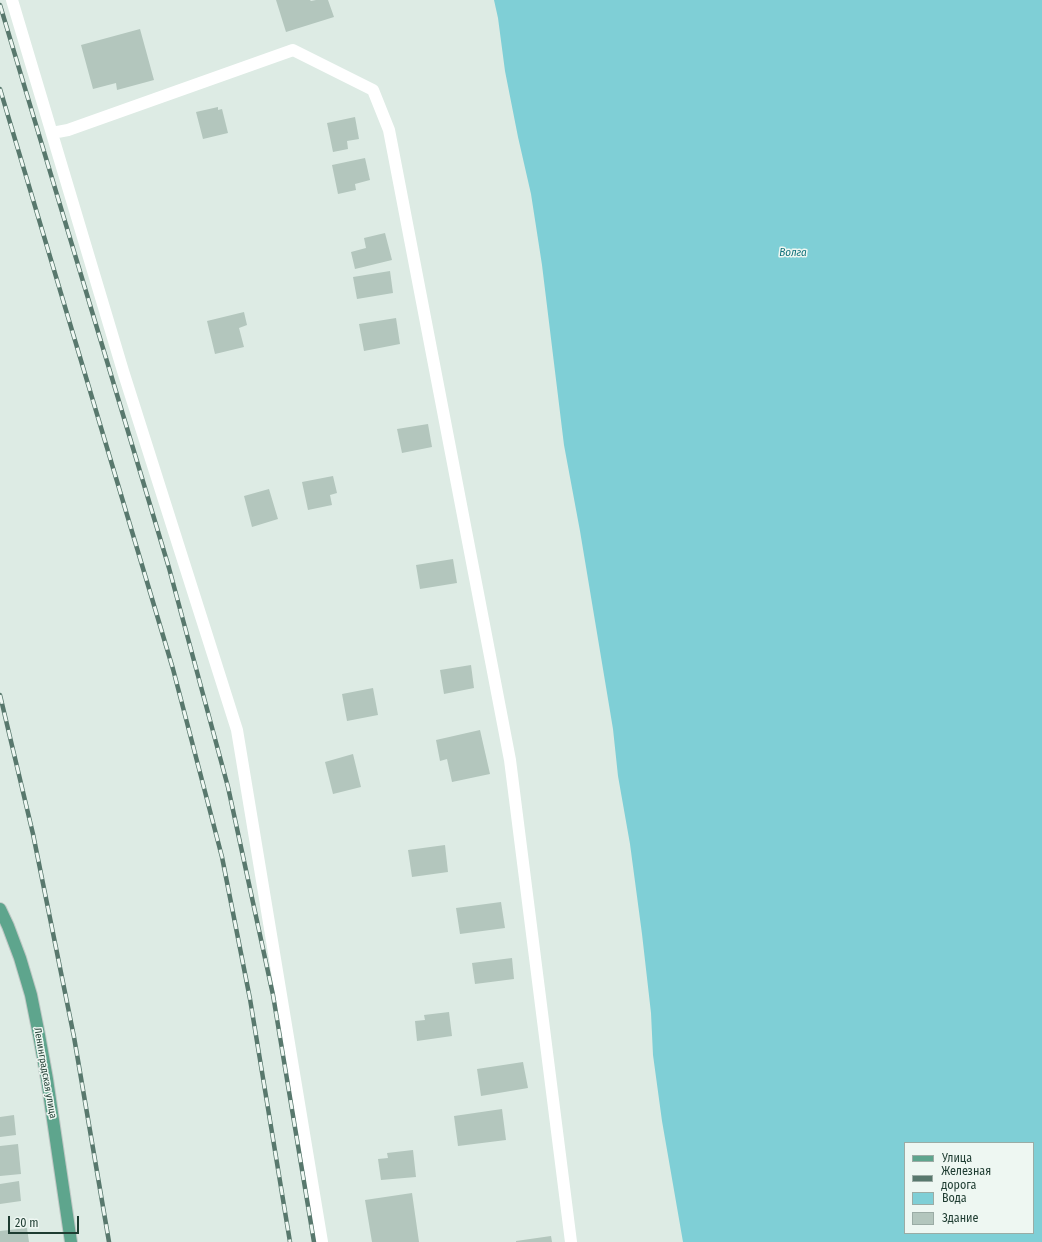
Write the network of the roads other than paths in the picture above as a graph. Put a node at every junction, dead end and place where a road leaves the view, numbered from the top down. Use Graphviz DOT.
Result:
graph roads {
  1 [pos="12,0"];
  2 [pos="52,133"];
  3 [pos="0,908"];
  4 [pos="71,1242"];
  5 [pos="322,1242"];
  6 [pos="572,1242"];
  1 -- 2 [label="street"];
  2 -- 5 [label="street"];
  2 -- 6 [label="street"];
  3 -- 4 [label="main road, Ленинградская улица"];
}
